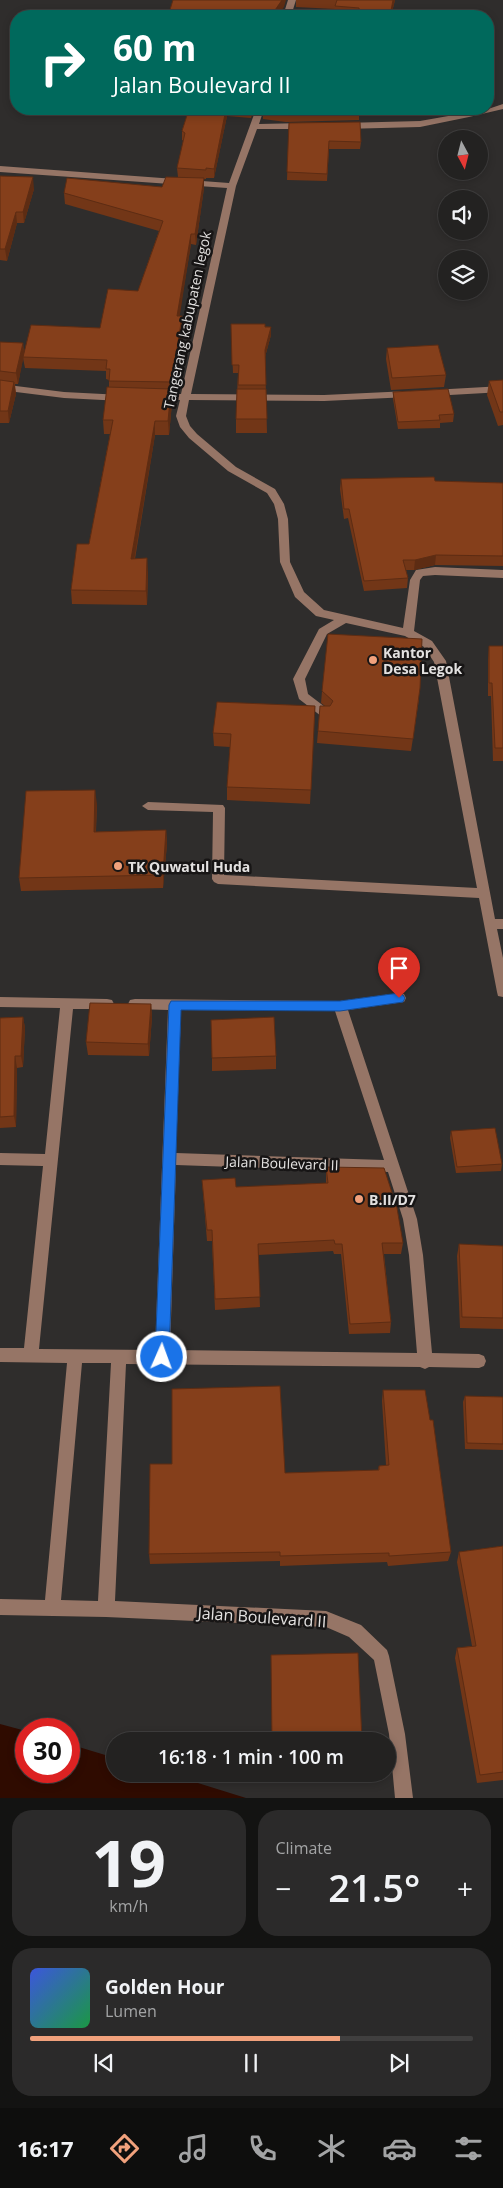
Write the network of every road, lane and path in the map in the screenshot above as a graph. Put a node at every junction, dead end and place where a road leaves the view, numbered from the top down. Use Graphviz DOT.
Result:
graph roads {
  1 [pos="258,115"];
  2 [pos="469,115"];
  3 [pos="313,126"];
  4 [pos="332,126"];
  5 [pos="255,127"];
  6 [pos="0,168"];
  7 [pos="232,186"];
  8 [pos="0,387"];
  9 [pos="503,389"];
  10 [pos="185,397"];
  11 [pos="503,574"];
  12 [pos="344,619"];
  13 [pos="408,633"];
  14 [pos="325,713"];
  15 [pos="148,806"];
  16 [pos="483,893"];
  17 [pos="489,924"];
  18 [pos="503,924"];
  19 [pos="503,992"];
  20 [pos="399,998"];
  21 [pos="0,1002"];
  22 [pos="67,1003"];
  23 [pos="175,1005"];
  24 [pos="340,1006"];
  25 [pos="0,1159"];
  26 [pos="169,1159"];
  27 [pos="52,1160"];
  28 [pos="394,1166"];
  29 [pos="0,1355"];
  30 [pos="31,1356"];
  31 [pos="75,1356"];
  32 [pos="119,1357"];
  33 [pos="162,1357"];
  34 [pos="479,1361"];
  35 [pos="424,1362"];
  36 [pos="0,1607"];
  37 [pos="52,1607"];
  38 [pos="106,1609"];
  39 [pos="404,1798"];
  1 -- 5 [label="street, Tangerang kabupaten legok"];
  2 -- 4 [label="street"];
  3 -- 5 [label="street"];
  5 -- 7 [label="street, Tangerang kabupaten legok"];
  6 -- 7 [label="street"];
  7 -- 10 [label="street, Tangerang kabupaten legok"];
  8 -- 10 [label="street"];
  9 -- 10 [label="street"];
  10 -- 12 [label="street, Tangerang kabupaten legok"];
  11 -- 13 [label="street"];
  12 -- 13 [label="street, Tangerang kabupaten legok"];
  12 -- 14 [label="street"];
  13 -- 16 [label="street, Tangerang kabupaten legok"];
  15 -- 16 [label="street"];
  16 -- 17 [label="street, Tangerang kabupaten legok"];
  17 -- 18 [label="street"];
  17 -- 19 [label="street, Tangerang kabupaten legok"];
  20 -- 24 [label="street"];
  21 -- 22 [label="street"];
  22 -- 23 [label="street"];
  22 -- 27 [label="street"];
  23 -- 24 [label="street"];
  23 -- 26 [label="street"];
  24 -- 28 [label="street"];
  25 -- 27 [label="street"];
  26 -- 28 [label="street, Jalan Boulevard II"];
  26 -- 33 [label="street"];
  27 -- 30 [label="street"];
  28 -- 35 [label="street"];
  29 -- 30 [label="street"];
  30 -- 31 [label="street"];
  31 -- 32 [label="street"];
  31 -- 37 [label="street"];
  32 -- 33 [label="street"];
  32 -- 38 [label="street"];
  33 -- 35 [label="street"];
  34 -- 35 [label="street"];
  36 -- 37 [label="street, Jalan Boulevard II"];
  37 -- 38 [label="street, Jalan Boulevard II"];
  38 -- 39 [label="street, Jalan Boulevard II"];
}
